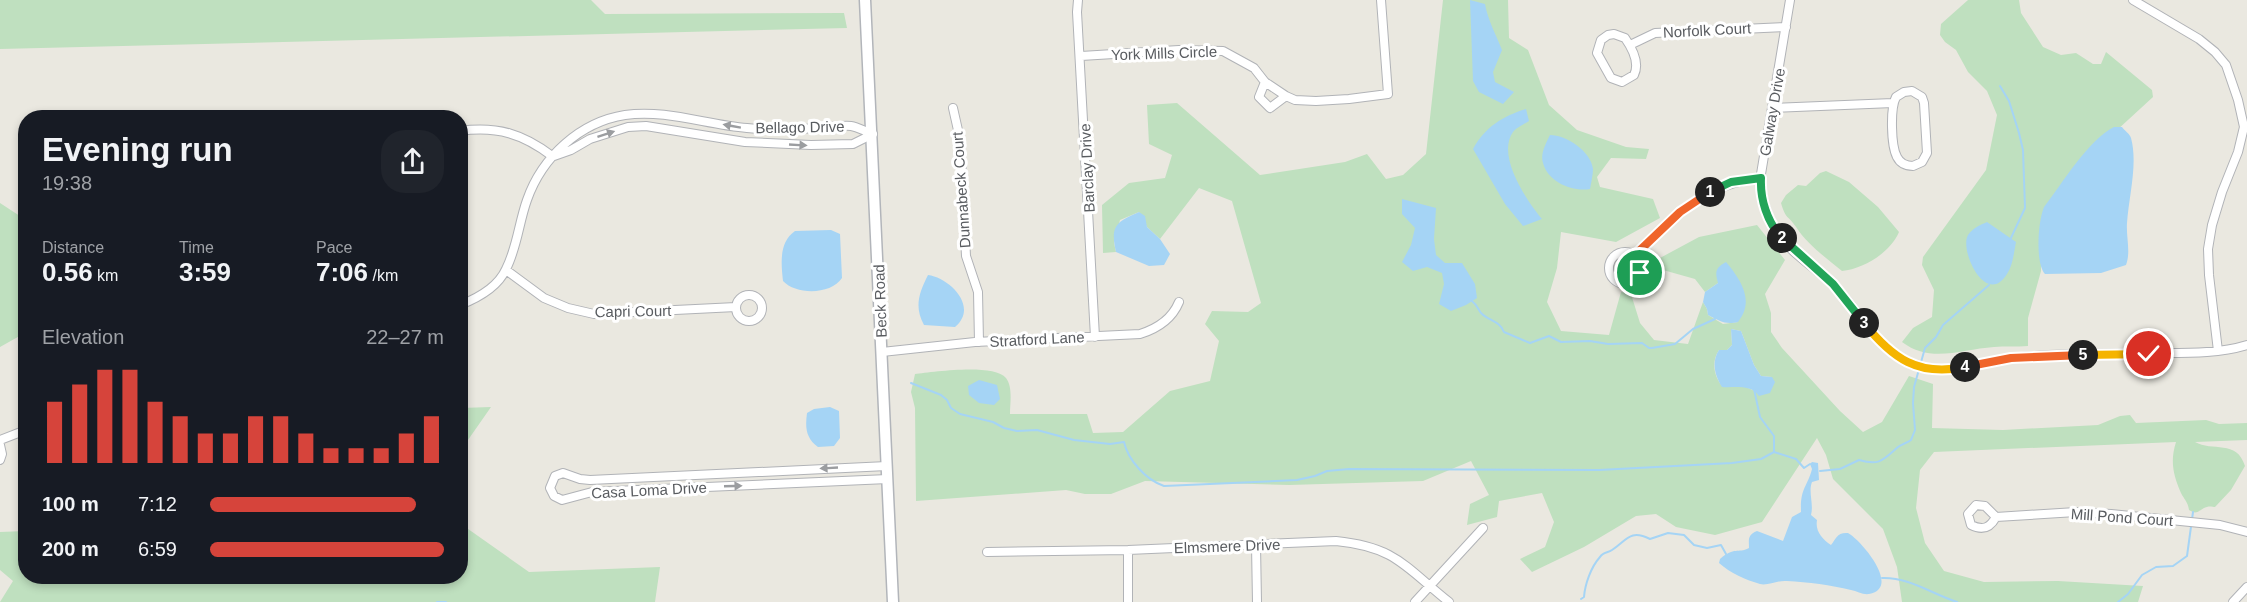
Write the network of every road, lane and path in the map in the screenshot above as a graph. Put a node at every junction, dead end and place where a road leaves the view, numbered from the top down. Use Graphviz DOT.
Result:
graph roads {
  1 [pos="865,0"];
  2 [pos="1078,0"];
  3 [pos="1381,0"];
  4 [pos="1790,0"];
  5 [pos="2133,0"];
  6 [pos="1786,27"];
  7 [pos="1630,45"];
  8 [pos="1081,56"];
  9 [pos="1264,82"];
  10 [pos="1286,96"];
  11 [pos="1893,103"];
  12 [pos="953,108"];
  13 [pos="1773,108"];
  14 [pos="2245,127"];
  15 [pos="468,131"];
  16 [pos="873,134"];
  17 [pos="552,156"];
  18 [pos="1761,178"];
  19 [pos="1635,255"];
  20 [pos="506,270"];
  21 [pos="468,302"];
  22 [pos="1179,302"];
  23 [pos="736,307"];
  24 [pos="1095,337"];
  25 [pos="979,342"];
  26 [pos="2247,345"];
  27 [pos="2218,351"];
  28 [pos="882,352"];
  29 [pos="18,433"];
  30 [pos="0,440"];
  31 [pos="0,445"];
  32 [pos="0,460"];
  33 [pos="887,466"];
  34 [pos="888,479"];
  35 [pos="1996,517"];
  36 [pos="1483,528"];
  37 [pos="2247,532"];
  38 [pos="1256,545"];
  39 [pos="1128,550"];
  40 [pos="987,552"];
  41 [pos="1429,585"];
  42 [pos="2247,587"];
  43 [pos="893,602"];
  44 [pos="1128,602"];
  45 [pos="1257,602"];
  46 [pos="1414,602"];
  47 [pos="1449,602"];
  48 [pos="2233,602"];
  1 -- 16 [label="main road, Beck Road"];
  2 -- 8 [label="street, Barclay Drive"];
  3 -- 10 [label="street, York Mills Circle"];
  4 -- 6 [label="street, Galway Drive"];
  5 -- 14 [label="street"];
  6 -- 7 [label="street, Norfolk Court"];
  6 -- 13 [label="street, Galway Drive"];
  7 -- 7 [label="street"];
  8 -- 9 [label="street, York Mills Circle"];
  8 -- 24 [label="street, Barclay Drive"];
  9 -- 10 [label="street, York Mills Circle"];
  9 -- 10 [label="street"];
  11 -- 11 [label="street"];
  11 -- 13 [label="street"];
  12 -- 25 [label="street, Dunnabeck Court"];
  13 -- 18 [label="street, Galway Drive"];
  14 -- 27 [label="street"];
  15 -- 17 [label="street"];
  17 -- 16 [label="street, Bellago Drive, one-way"];
  16 -- 17 [label="street, Bellago Drive, one-way"];
  16 -- 28 [label="main road, Beck Road"];
  17 -- 20 [label="street, Bellago Drive"];
  18 -- 19 [label="street"];
  18 -- 27 [label="street, Galway Drive"];
  19 -- 19 [label="street"];
  20 -- 21 [label="street, Bellago Drive"];
  20 -- 23 [label="street, Capri Court"];
  22 -- 24 [label="street, Stratford Lane"];
  24 -- 25 [label="street, Stratford Lane"];
  25 -- 28 [label="street, Stratford Lane"];
  26 -- 27 [label="street, Galway Drive"];
  28 -- 33 [label="main road, Beck Road"];
  29 -- 30 [label="street"];
  31 -- 32 [label="street"];
  33 -- 34 [label="main road, Beck Road"];
  33 -- 34 [label="street, Casa Loma Drive, one-way"];
  34 -- 43 [label="main road, Beck Road"];
  35 -- 37 [label="street, Mill Pond Court"];
  36 -- 41 [label="street"];
  38 -- 39 [label="street, Elmsmere Drive"];
  38 -- 41 [label="street, Elmsmere Drive"];
  38 -- 45 [label="street"];
  39 -- 40 [label="street, Elmsmere Drive"];
  39 -- 44 [label="street"];
  41 -- 46 [label="street"];
  41 -- 47 [label="street, Elmsmere Drive"];
  42 -- 48 [label="street"];
}
